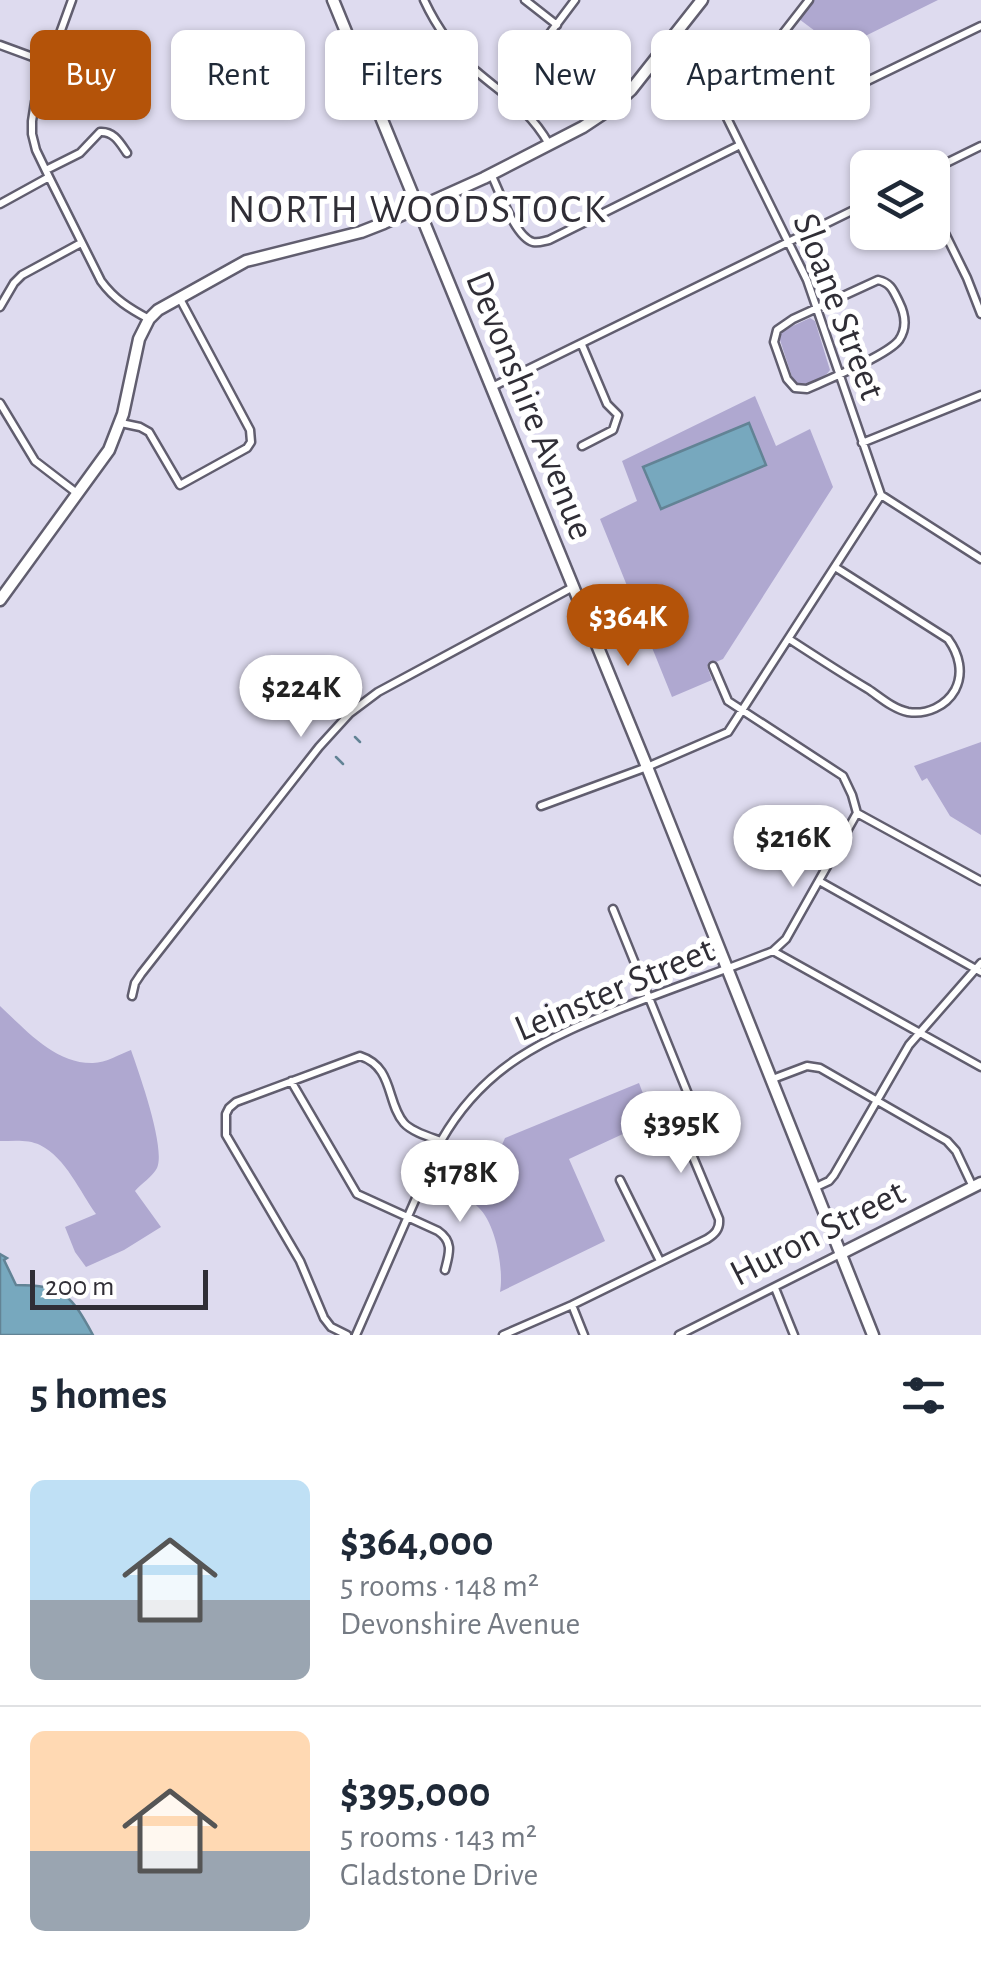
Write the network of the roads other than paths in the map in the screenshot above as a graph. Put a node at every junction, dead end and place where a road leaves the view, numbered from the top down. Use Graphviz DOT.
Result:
graph roads {
  1 [pos="72,0"];
  2 [pos="332,0"];
  3 [pos="424,0"];
  4 [pos="525,0"];
  5 [pos="575,0"];
  6 [pos="702,0"];
  7 [pos="809,0"];
  8 [pos="557,25"];
  9 [pos="981,26"];
  10 [pos="61,30"];
  11 [pos="553,30"];
  12 [pos="680,30"];
  13 [pos="786,30"];
  14 [pos="0,45"];
  15 [pos="30,56"];
  16 [pos="651,67"];
  17 [pos="870,80"];
  18 [pos="498,87"];
  19 [pos="32,120"];
  20 [pos="533,120"];
  21 [pos="727,120"];
  22 [pos="550,145"];
  23 [pos="740,145"];
  24 [pos="981,146"];
  25 [pos="127,154"];
  26 [pos="950,161"];
  27 [pos="48,173"];
  28 [pos="491,174"];
  29 [pos="0,204"];
  30 [pos="418,208"];
  31 [pos="850,211"];
  32 [pos="789,242"];
  33 [pos="81,243"];
  34 [pos="950,244"];
  35 [pos="178,297"];
  36 [pos="0,307"];
  37 [pos="816,309"];
  38 [pos="981,314"];
  39 [pos="149,319"];
  40 [pos="582,345"];
  41 [pos="839,374"];
  42 [pos="491,388"];
  43 [pos="981,394"];
  44 [pos="0,403"];
  45 [pos="121,423"];
  46 [pos="862,443"];
  47 [pos="582,446"];
  48 [pos="78,494"];
  49 [pos="881,494"];
  50 [pos="981,558"];
  51 [pos="835,567"];
  52 [pos="573,588"];
  53 [pos="0,600"];
  54 [pos="788,639"];
  55 [pos="713,666"];
  56 [pos="742,712"];
  57 [pos="646,766"];
  58 [pos="541,806"];
  59 [pos="857,812"];
  60 [pos="819,881"];
  61 [pos="981,881"];
  62 [pos="613,910"];
  63 [pos="773,951"];
  64 [pos="726,968"];
  65 [pos="979,968"];
  66 [pos="132,996"];
  67 [pos="649,997"];
  68 [pos="919,1032"];
  69 [pos="981,1067"];
  70 [pos="770,1080"];
  71 [pos="291,1081"];
  72 [pos="877,1100"];
  73 [pos="442,1141"];
  74 [pos="620,1180"];
  75 [pos="977,1185"];
  76 [pos="814,1188"];
  77 [pos="407,1218"];
  78 [pos="840,1254"];
  79 [pos="660,1261"];
  80 [pos="445,1270"];
  81 [pos="775,1288"];
  82 [pos="572,1305"];
  83 [pos="347,1335"];
  84 [pos="356,1335"];
  85 [pos="503,1335"];
  86 [pos="584,1335"];
  87 [pos="679,1335"];
  88 [pos="794,1335"];
  89 [pos="873,1335"];
  1 -- 10 [label="street"];
  2 -- 30 [label="main road, Devonshire Avenue"];
  3 -- 18 [label="street"];
  4 -- 8 [label="street"];
  5 -- 8 [label="street"];
  6 -- 12 [label="main road"];
  7 -- 13 [label="street"];
  8 -- 11 [label="street"];
  9 -- 17 [label="street"];
  14 -- 15 [label="street"];
  16 -- 22 [label="main road"];
  19 -- 27 [label="street"];
  20 -- 22 [label="street"];
  21 -- 23 [label="street, Sloane Street"];
  22 -- 28 [label="main road"];
  23 -- 28 [label="street"];
  23 -- 32 [label="street, Sloane Street"];
  24 -- 26 [label="street"];
  25 -- 27 [label="street"];
  27 -- 29 [label="street"];
  27 -- 33 [label="street"];
  28 -- 30 [label="main road"];
  30 -- 35 [label="main road"];
  30 -- 42 [label="main road, Devonshire Avenue"];
  31 -- 32 [label="street"];
  32 -- 37 [label="street, Sloane Street"];
  32 -- 40 [label="street"];
  33 -- 36 [label="street"];
  33 -- 39 [label="street"];
  34 -- 38 [label="street"];
  35 -- 39 [label="main road"];
  35 -- 45 [label="street"];
  37 -- 41 [label="street, Sloane Street"];
  37 -- 41 [label="street"];
  37 -- 41 [label="street"];
  39 -- 45 [label="main road"];
  40 -- 42 [label="street"];
  40 -- 47 [label="street"];
  41 -- 46 [label="street, Sloane Street"];
  42 -- 52 [label="main road, Devonshire Avenue"];
  43 -- 46 [label="street"];
  44 -- 48 [label="street"];
  45 -- 48 [label="main road"];
  46 -- 49 [label="street, Sloane Street"];
  48 -- 53 [label="main road"];
  49 -- 50 [label="street"];
  49 -- 51 [label="street"];
  51 -- 54 [label="street"];
  51 -- 54 [label="street"];
  52 -- 57 [label="main road, Devonshire Avenue"];
  52 -- 66 [label="street"];
  54 -- 56 [label="street"];
  55 -- 56 [label="street"];
  56 -- 57 [label="street"];
  56 -- 59 [label="street"];
  57 -- 58 [label="street"];
  57 -- 64 [label="main road, Devonshire Avenue"];
  59 -- 60 [label="street, Leinster Street"];
  59 -- 61 [label="street"];
  60 -- 63 [label="street, Leinster Street"];
  60 -- 65 [label="street"];
  62 -- 67 [label="street"];
  63 -- 64 [label="street, Leinster Street"];
  63 -- 68 [label="street"];
  64 -- 67 [label="street, Leinster Street"];
  64 -- 70 [label="main road, Devonshire Avenue"];
  65 -- 68 [label="street"];
  67 -- 73 [label="street, Leinster Street"];
  67 -- 79 [label="street"];
  68 -- 69 [label="street"];
  68 -- 72 [label="street"];
  70 -- 72 [label="street"];
  70 -- 76 [label="main road, Devonshire Avenue"];
  71 -- 73 [label="street"];
  71 -- 77 [label="street"];
  71 -- 83 [label="street"];
  72 -- 75 [label="street"];
  72 -- 76 [label="street"];
  73 -- 77 [label="street, Leinster Street"];
  74 -- 79 [label="street"];
  75 -- 78 [label="main road, Huron Street"];
  76 -- 78 [label="main road, Devonshire Avenue"];
  77 -- 80 [label="street"];
  77 -- 84 [label="street, Leinster Street"];
  78 -- 81 [label="street, Huron Street"];
  78 -- 89 [label="main road, Devonshire Avenue"];
  79 -- 82 [label="street"];
  81 -- 87 [label="street, Huron Street"];
  81 -- 88 [label="street"];
  82 -- 85 [label="street"];
  82 -- 86 [label="street"];
}
